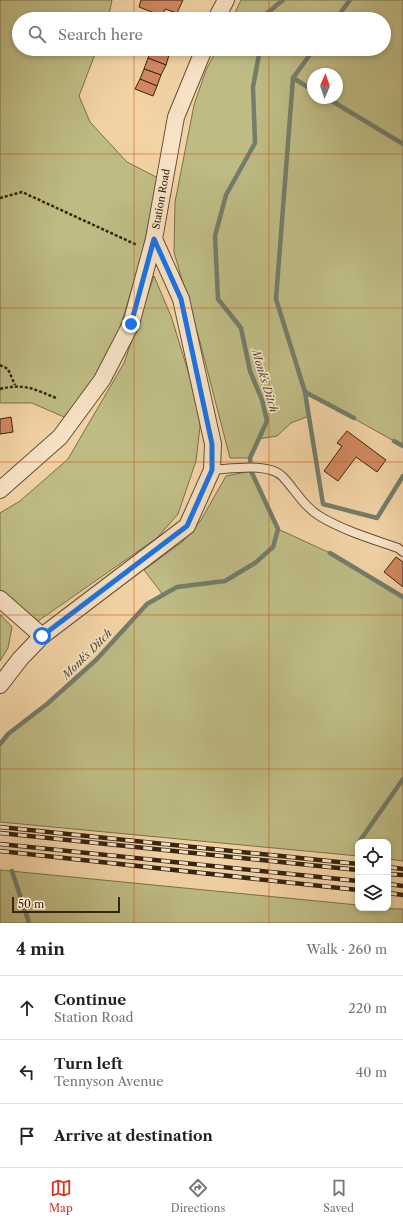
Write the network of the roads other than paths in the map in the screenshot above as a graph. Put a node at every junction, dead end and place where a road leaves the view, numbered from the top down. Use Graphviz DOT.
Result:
graph roads {
  1 [pos="226,0"];
  2 [pos="220,12"];
  3 [pos="201,56"];
  4 [pos="153,245"];
  5 [pos="212,470"];
  6 [pos="0,490"];
  7 [pos="403,552"];
  8 [pos="0,599"];
  9 [pos="42,636"];
  10 [pos="0,685"];
  1 -- 2 [label="street"];
  3 -- 4 [label="street, Station Road"];
  4 -- 5 [label="street, Station Road"];
  4 -- 6 [label="street"];
  5 -- 7 [label="lane"];
  5 -- 9 [label="street, Station Road"];
  8 -- 9 [label="street"];
  9 -- 10 [label="street, Station Road"];
}
